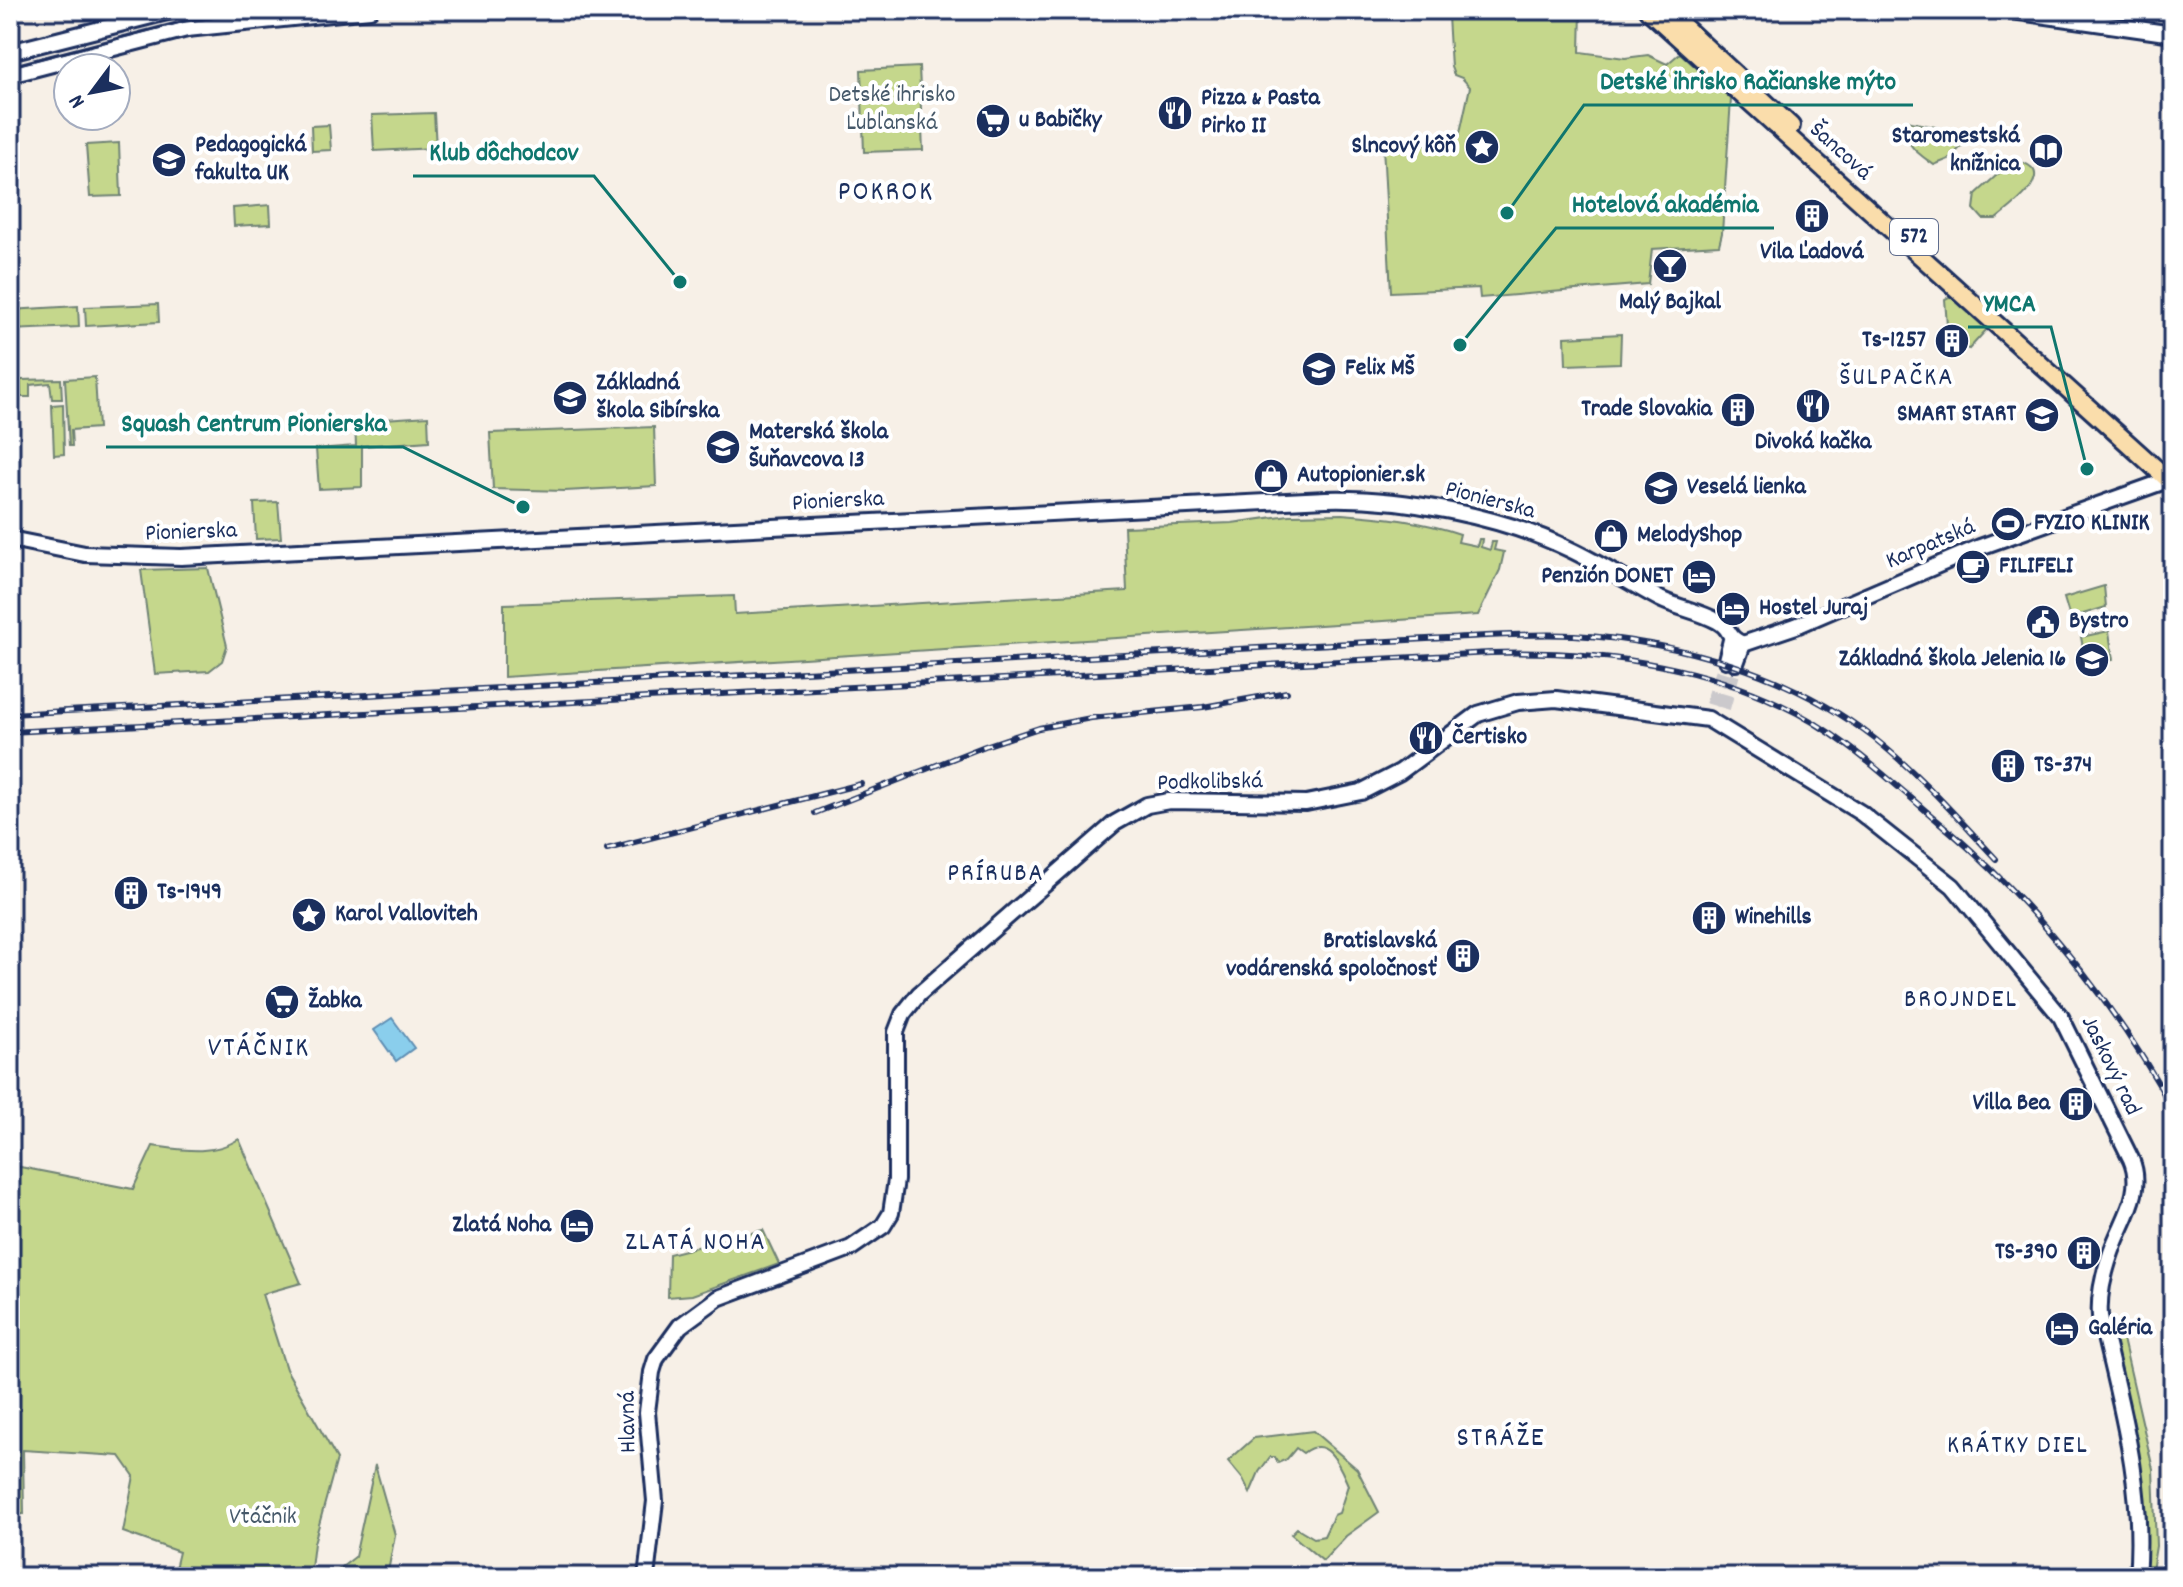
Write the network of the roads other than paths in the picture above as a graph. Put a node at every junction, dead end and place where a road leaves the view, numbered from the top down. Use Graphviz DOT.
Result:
graph roads {
  1 [pos="175,10"];
  2 [pos="370,10"];
  3 [pos="2005,10"];
  4 [pos="1656,11"];
  5 [pos="2173,34"];
  6 [pos="10,52"];
  7 [pos="10,75"];
  8 [pos="2144,459"];
  9 [pos="2172,478"];
  10 [pos="2138,491"];
  11 [pos="10,539"];
  12 [pos="1737,642"];
  13 [pos="1731,662"];
  14 [pos="1715,714"];
  15 [pos="891,1213"];
  16 [pos="646,1577"];
  17 [pos="2137,1577"];
  1 -- 6 [label="street"];
  2 -- 7 [label="street"];
  3 -- 5 [label="street"];
  4 -- 8 [label="main road, Šancová / 572"];
  4 -- 9 [label="main road, Šancová / 572"];
  8 -- 9 [label="main road, Šancová / 572"];
  8 -- 10 [label="street"];
  9 -- 10 [label="street, Karpatská"];
  10 -- 12 [label="street, Karpatská"];
  11 -- 12 [label="street, Pionierska"];
  12 -- 13 [label="street"];
  14 -- 15 [label="street, Podkolibská"];
  14 -- 17 [label="street, Jaskový rad"];
  15 -- 16 [label="street, Hlavná"];
}
